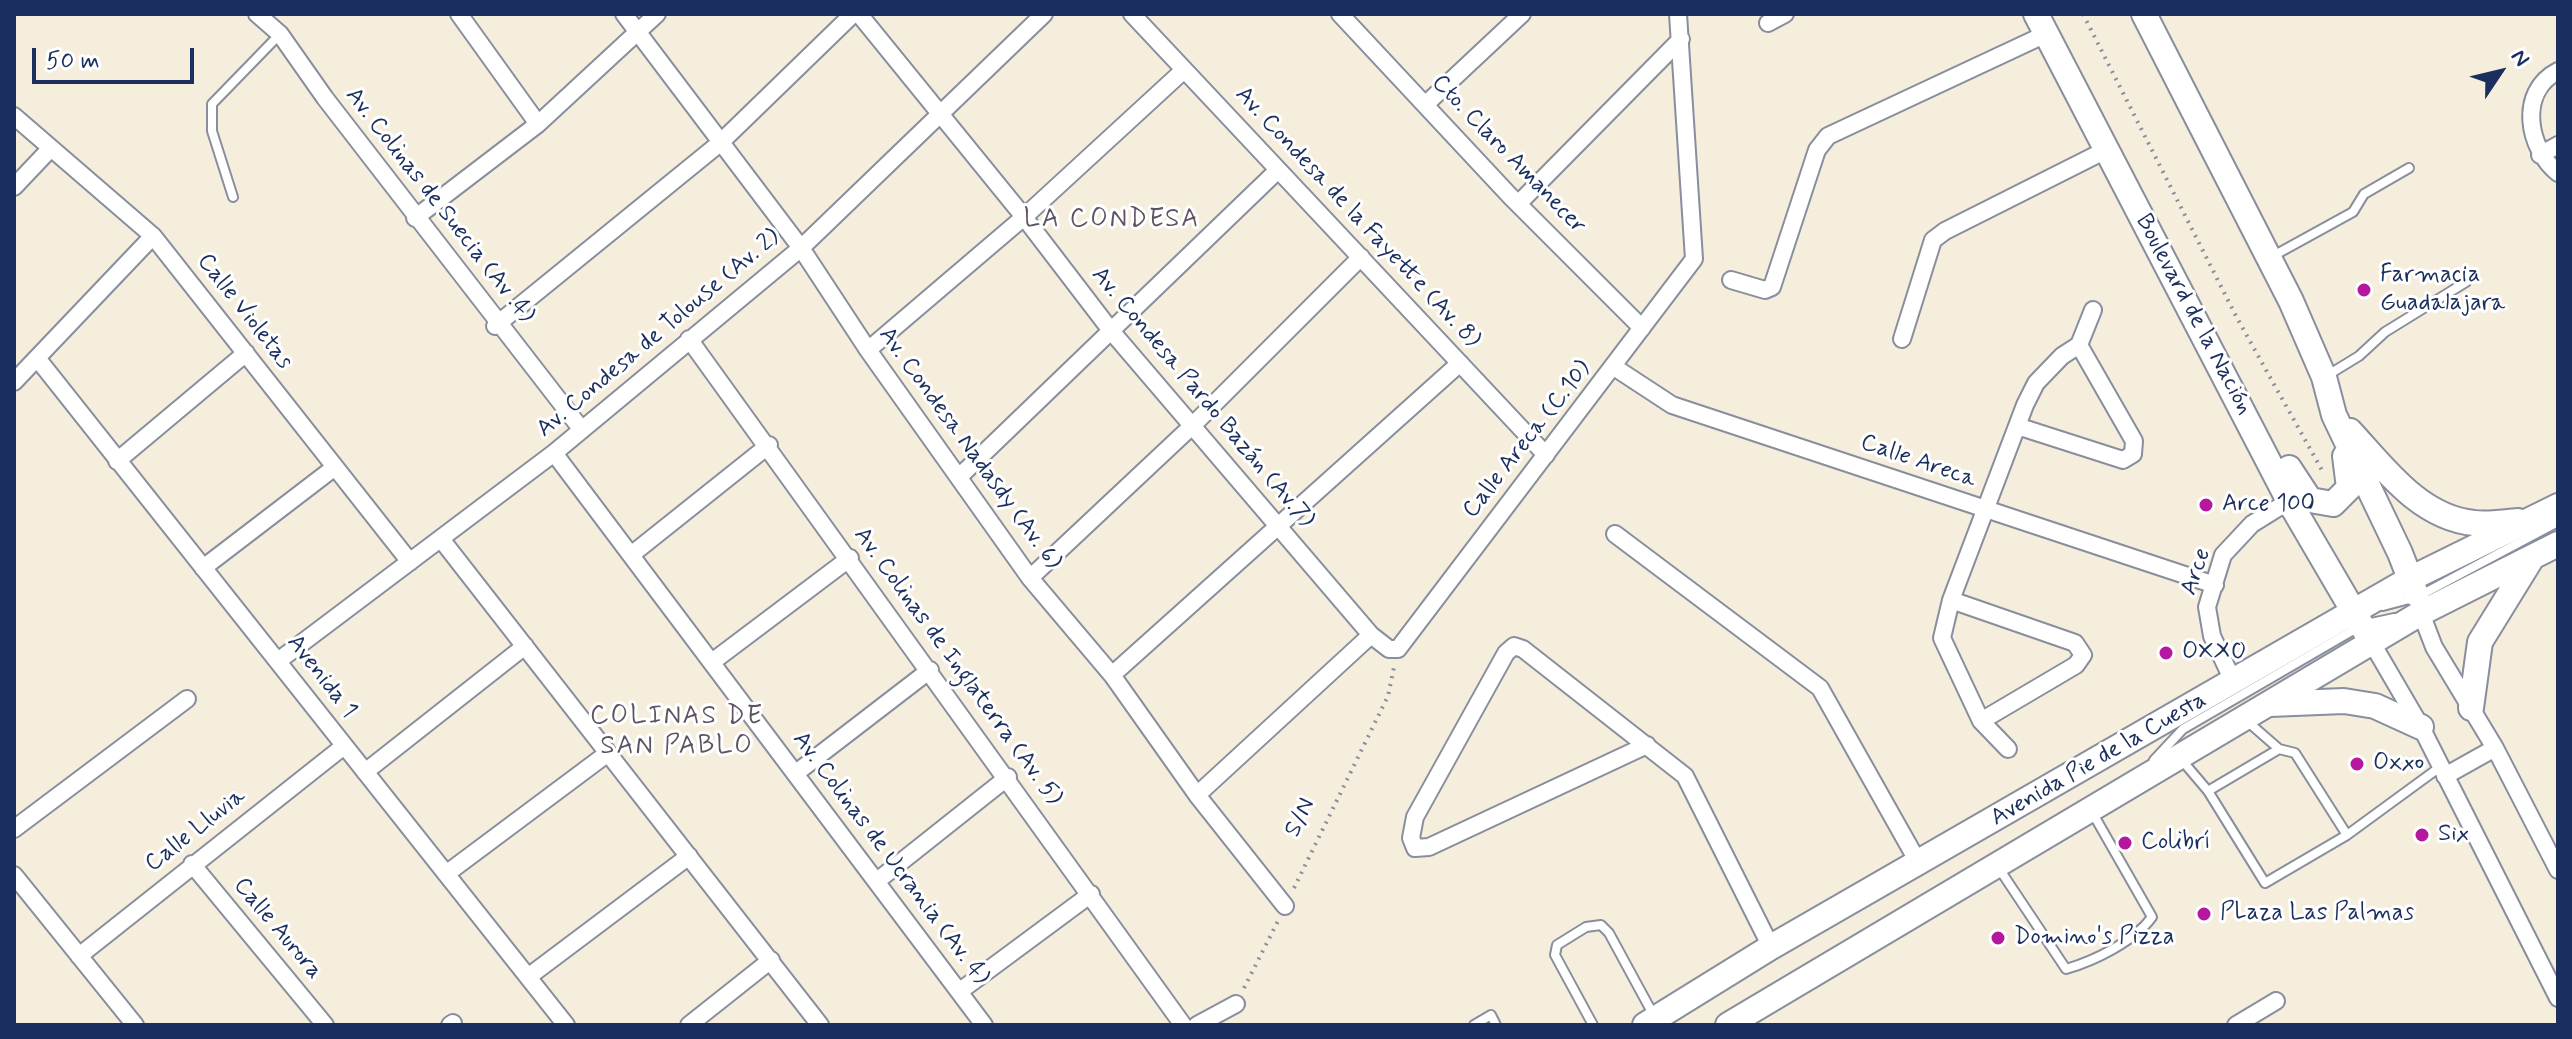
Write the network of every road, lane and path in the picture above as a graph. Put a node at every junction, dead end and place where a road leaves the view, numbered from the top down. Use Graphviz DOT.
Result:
graph roads {
  1 [pos="257,14"];
  2 [pos="459,14"];
  3 [pos="624,14"];
  4 [pos="657,14"];
  5 [pos="856,14"];
  6 [pos="1044,14"];
  7 [pos="1132,14"];
  8 [pos="1340,14"];
  9 [pos="1522,14"];
  10 [pos="1678,14"];
  11 [pos="1785,14"];
  12 [pos="2083,14"];
  13 [pos="2144,14"];
  14 [pos="1768,23"];
  15 [pos="2041,24"];
  16 [pos="637,33"];
  17 [pos="280,34"];
  18 [pos="1681,39"];
  19 [pos="1184,70"];
  20 [pos="2558,71"];
  21 [pos="1427,103"];
  22 [pos="941,114"];
  23 [pos="14,116"];
  24 [pos="538,124"];
  25 [pos="720,143"];
  26 [pos="2558,145"];
  27 [pos="51,148"];
  28 [pos="2106,150"];
  29 [pos="2540,155"];
  30 [pos="2409,168"];
  31 [pos="1278,170"];
  32 [pos="2558,173"];
  33 [pos="14,187"];
  34 [pos="233,197"];
  35 [pos="1518,204"];
  36 [pos="416,217"];
  37 [pos="1024,217"];
  38 [pos="153,236"];
  39 [pos="801,248"];
  40 [pos="1361,257"];
  41 [pos="2269,258"];
  42 [pos="1731,280"];
  43 [pos="2466,282"];
  44 [pos="2093,310"];
  45 [pos="497,324"];
  46 [pos="2200,327"];
  47 [pos="1642,328"];
  48 [pos="1112,332"];
  49 [pos="689,339"];
  50 [pos="1902,339"];
  51 [pos="2079,345"];
  52 [pos="868,350"];
  53 [pos="246,353"];
  54 [pos="37,358"];
  55 [pos="1460,363"];
  56 [pos="1614,367"];
  57 [pos="2324,377"];
  58 [pos="14,382"];
  59 [pos="2334,415"];
  60 [pos="1192,426"];
  61 [pos="2017,426"];
  62 [pos="582,430"];
  63 [pos="769,445"];
  64 [pos="554,453"];
  65 [pos="1546,455"];
  66 [pos="117,461"];
  67 [pos="335,467"];
  68 [pos="959,477"];
  69 [pos="2289,501"];
  70 [pos="2340,501"];
  71 [pos="2558,506"];
  72 [pos="1987,511"];
  73 [pos="2530,521"];
  74 [pos="2558,522"];
  75 [pos="1279,528"];
  76 [pos="1615,534"];
  77 [pos="441,539"];
  78 [pos="2558,544"];
  79 [pos="631,555"];
  80 [pos="850,558"];
  81 [pos="2531,560"];
  82 [pos="410,562"];
  83 [pos="203,568"];
  84 [pos="1030,578"];
  85 [pos="2215,585"];
  86 [pos="2416,596"];
  87 [pos="1951,600"];
  88 [pos="2363,627"];
  89 [pos="1371,635"];
  90 [pos="525,646"];
  91 [pos="1398,649"];
  92 [pos="278,661"];
  93 [pos="712,662"];
  94 [pos="930,670"];
  95 [pos="1112,675"];
  96 [pos="2234,683"];
  97 [pos="187,699"];
  98 [pos="2268,704"];
  99 [pos="2471,708"];
  100 [pos="2244,718"];
  101 [pos="1981,721"];
  102 [pos="2421,727"];
  103 [pos="1647,745"];
  104 [pos="344,746"];
  105 [pos="2495,748"];
  106 [pos="2008,749"];
  107 [pos="2279,749"];
  108 [pos="608,753"];
  109 [pos="2178,756"];
  110 [pos="2443,771"];
  111 [pos="365,772"];
  112 [pos="796,773"];
  113 [pos="1008,777"];
  114 [pos="2135,782"];
  115 [pos="2208,791"];
  116 [pos="1197,795"];
  117 [pos="2090,808"];
  118 [pos="14,829"];
  119 [pos="2347,835"];
  120 [pos="689,856"];
  121 [pos="1918,862"];
  122 [pos="192,864"];
  123 [pos="1998,866"];
  124 [pos="2558,870"];
  125 [pos="446,874"];
  126 [pos="14,875"];
  127 [pos="877,881"];
  128 [pos="1091,894"];
  129 [pos="1285,906"];
  130 [pos="1771,947"];
  131 [pos="79,956"];
  132 [pos="771,960"];
  133 [pos="528,977"];
  134 [pos="960,991"];
  135 [pos="2558,998"];
  136 [pos="2276,1001"];
  137 [pos="1236,1004"];
  138 [pos="1656,1023"];
  139 [pos="135,1025"];
  140 [pos="325,1025"];
  141 [pos="566,1025"];
  142 [pos="689,1025"];
  143 [pos="820,1025"];
  144 [pos="984,1025"];
  145 [pos="1183,1025"];
  146 [pos="1197,1025"];
  147 [pos="1474,1025"];
  148 [pos="1496,1025"];
  149 [pos="1593,1025"];
  150 [pos="1728,1025"];
  151 [pos="2238,1025"];
  1 -- 17 [label="street, Av. Colinas de Suecia (Av .4)"];
  2 -- 24 [label="street"];
  3 -- 16 [label="street, Av. Condesa Nadasdy (Av. 6)"];
  4 -- 16 [label="street"];
  5 -- 22 [label="street, Av. Condesa Pardo Bazán (Av.7)"];
  5 -- 25 [label="street"];
  6 -- 22 [label="street, Av. Condesa de Tolouse (Av. 2)"];
  7 -- 19 [label="street, Av. Condesa de la Fayette (Av. 8)"];
  8 -- 21 [label="street, Cto. Claro Amanecer"];
  9 -- 21 [label="street"];
  10 -- 18 [label="street"];
  11 -- 14 [label="street"];
  12 -- 70 [label="path"];
  13 -- 41 [label="main road"];
  15 -- 28 [label="main road, Boulevard de la Nación"];
  15 -- 42 [label="street"];
  16 -- 24 [label="street"];
  16 -- 25 [label="street, Av. Condesa Nadasdy (Av. 6)"];
  17 -- 34 [label="lane"];
  17 -- 36 [label="street, Av. Colinas de Suecia (Av .4)"];
  18 -- 35 [label="street"];
  18 -- 47 [label="street, Calle Areca (C.10)"];
  19 -- 31 [label="street, Av. Condesa de la Fayette (Av. 8)"];
  19 -- 37 [label="street"];
  20 -- 29 [label="street"];
  21 -- 35 [label="street, Cto. Claro Amanecer"];
  22 -- 37 [label="street, Av. Condesa Pardo Bazán (Av.7)"];
  22 -- 39 [label="street, Av. Condesa de Tolouse (Av. 2)"];
  23 -- 27 [label="street, Calle Violetas"];
  24 -- 36 [label="street"];
  25 -- 39 [label="street, Av. Condesa Nadasdy (Av. 6)"];
  25 -- 45 [label="street"];
  26 -- 29 [label="street"];
  27 -- 33 [label="street"];
  27 -- 38 [label="street, Calle Violetas"];
  28 -- 46 [label="main road, Boulevard de la Nación"];
  28 -- 50 [label="street"];
  29 -- 32 [label="street"];
  30 -- 41 [label="lane"];
  31 -- 40 [label="street, Av. Condesa de la Fayette (Av. 8)"];
  31 -- 48 [label="street"];
  35 -- 47 [label="street, Cto. Claro Amanecer"];
  36 -- 45 [label="street, Av. Colinas de Suecia (Av .4)"];
  37 -- 48 [label="street, Av. Condesa Pardo Bazán (Av.7)"];
  37 -- 52 [label="street"];
  38 -- 53 [label="street, Calle Violetas"];
  38 -- 54 [label="street"];
  39 -- 49 [label="street, Av. Condesa de Tolouse (Av. 2)"];
  39 -- 52 [label="street, Av. Condesa Nadasdy (Av. 6)"];
  40 -- 55 [label="street, Av. Condesa de la Fayette (Av. 8)"];
  40 -- 60 [label="street"];
  41 -- 57 [label="main road"];
  43 -- 57 [label="lane"];
  44 -- 51 [label="street"];
  45 -- 62 [label="street, Av. Colinas de Suecia (Av .4)"];
  46 -- 69 [label="main road, Boulevard de la Nación"];
  46 -- 70 [label="main road"];
  47 -- 56 [label="street, Calle Areca (C.10)"];
  48 -- 60 [label="street, Av. Condesa Pardo Bazán (Av.7)"];
  48 -- 68 [label="street"];
  49 -- 62 [label="street, Av. Condesa de Tolouse (Av. 2)"];
  49 -- 63 [label="street, Av. Colinas de Inglaterra (Av. 5)"];
  51 -- 61 [label="street"];
  51 -- 61 [label="street"];
  52 -- 68 [label="street, Av. Condesa Nadasdy (Av. 6)"];
  53 -- 66 [label="street"];
  53 -- 67 [label="street, Calle Violetas"];
  54 -- 58 [label="street"];
  54 -- 66 [label="street, Avenida 1"];
  55 -- 65 [label="street, Av. Condesa de la Fayette (Av. 8)"];
  55 -- 75 [label="street"];
  56 -- 65 [label="street, Calle Areca (C.10)"];
  56 -- 72 [label="street, Calle Areca"];
  57 -- 59 [label="main road"];
  59 -- 70 [label="main road"];
  59 -- 73 [label="main road"];
  59 -- 86 [label="main road"];
  60 -- 75 [label="street, Av. Condesa Pardo Bazán (Av.7)"];
  60 -- 84 [label="street"];
  61 -- 72 [label="street"];
  62 -- 64 [label="street, Av. Condesa de Tolouse (Av. 2)"];
  63 -- 79 [label="street"];
  63 -- 80 [label="street, Av. Colinas de Inglaterra (Av. 5)"];
  64 -- 77 [label="street, Av. Condesa de Tolouse (Av. 2)"];
  64 -- 79 [label="street, Av. Colinas de Ucrania (Av. 4)"];
  65 -- 91 [label="street, Calle Areca (C.10)"];
  66 -- 83 [label="street, Avenida 1"];
  67 -- 82 [label="street, Calle Violetas"];
  67 -- 83 [label="street"];
  68 -- 84 [label="street, Av. Condesa Nadasdy (Av. 6)"];
  69 -- 85 [label="street, Arce"];
  69 -- 88 [label="main road, Boulevard de la Nación"];
  71 -- 73 [label="main road, Avenida Pie de la Cuesta"];
  72 -- 85 [label="street, Calle Areca"];
  72 -- 87 [label="street"];
  73 -- 86 [label="main road, Avenida Pie de la Cuesta"];
  74 -- 86 [label="lane"];
  75 -- 89 [label="street, Av. Condesa Pardo Bazán (Av.7)"];
  75 -- 95 [label="street"];
  76 -- 121 [label="street"];
  77 -- 82 [label="street, Av. Condesa de Tolouse (Av. 2)"];
  77 -- 90 [label="street"];
  78 -- 81 [label="main road, Avenida Pie de la Cuesta"];
  79 -- 93 [label="street, Av. Colinas de Ucrania (Av. 4)"];
  80 -- 93 [label="street"];
  80 -- 94 [label="street, Av. Colinas de Inglaterra (Av. 5)"];
  81 -- 86 [label="main road, Avenida Pie de la Cuesta"];
  81 -- 99 [label="main road"];
  82 -- 92 [label="street, Av. Condesa de Tolouse (Av. 2)"];
  83 -- 92 [label="street, Avenida 1"];
  84 -- 95 [label="street, Av. Condesa Nadasdy (Av. 6)"];
  85 -- 96 [label="street, Arce"];
  86 -- 88 [label="main road, Avenida Pie de la Cuesta"];
  86 -- 88 [label="main road, Avenida Pie de la Cuesta"];
  86 -- 99 [label="street"];
  87 -- 101 [label="street"];
  87 -- 101 [label="street"];
  88 -- 96 [label="main road, Avenida Pie de la Cuesta"];
  88 -- 98 [label="main road, Avenida Pie de la Cuesta"];
  88 -- 102 [label="street"];
  88 -- 114 [label="lane"];
  89 -- 91 [label="street, Av. Condesa Pardo Bazán (Av.7)"];
  89 -- 116 [label="street"];
  90 -- 108 [label="street"];
  90 -- 111 [label="street"];
  91 -- 129 [label="path, S/N"];
  92 -- 104 [label="street, Avenida 1"];
  93 -- 112 [label="street, Av. Colinas de Ucrania (Av. 4)"];
  94 -- 112 [label="street"];
  94 -- 113 [label="street, Av. Colinas de Inglaterra (Av. 5)"];
  95 -- 116 [label="street, Av. Condesa Nadasdy (Av. 6)"];
  96 -- 121 [label="main road, Avenida Pie de la Cuesta"];
  97 -- 118 [label="street"];
  98 -- 100 [label="main road, Avenida Pie de la Cuesta"];
  98 -- 102 [label="main road"];
  99 -- 105 [label="street"];
  100 -- 107 [label="lane"];
  100 -- 109 [label="main road, Avenida Pie de la Cuesta"];
  101 -- 106 [label="street"];
  102 -- 110 [label="street"];
  103 -- 103 [label="street"];
  103 -- 130 [label="street"];
  104 -- 111 [label="street, Avenida 1"];
  104 -- 122 [label="street, Calle Lluvia"];
  105 -- 110 [label="street"];
  105 -- 124 [label="street"];
  107 -- 115 [label="lane"];
  107 -- 119 [label="lane"];
  108 -- 120 [label="street"];
  108 -- 125 [label="street"];
  109 -- 114 [label="main road, Avenida Pie de la Cuesta"];
  109 -- 115 [label="lane"];
  110 -- 119 [label="lane"];
  110 -- 135 [label="street"];
  111 -- 125 [label="street, Avenida 1"];
  112 -- 127 [label="street, Av. Colinas de Ucrania (Av. 4)"];
  113 -- 127 [label="street"];
  113 -- 128 [label="street, Av. Colinas de Inglaterra (Av. 5)"];
  114 -- 117 [label="main road, Avenida Pie de la Cuesta"];
  115 -- 119 [label="lane"];
  116 -- 129 [label="street, Av. Condesa Nadasdy (Av. 6)"];
  117 -- 123 [label="main road, Avenida Pie de la Cuesta"];
  117 -- 123 [label="lane"];
  120 -- 132 [label="street"];
  120 -- 133 [label="street"];
  121 -- 130 [label="main road, Avenida Pie de la Cuesta"];
  122 -- 131 [label="street, Calle Lluvia"];
  122 -- 140 [label="street, Calle Aurora"];
  123 -- 150 [label="main road, Avenida Pie de la Cuesta"];
  125 -- 133 [label="street, Avenida 1"];
  126 -- 131 [label="street"];
  127 -- 134 [label="street, Av. Colinas de Ucrania (Av. 4)"];
  128 -- 134 [label="street"];
  128 -- 145 [label="street, Av. Colinas de Inglaterra (Av. 5)"];
  129 -- 137 [label="path, S/N"];
  130 -- 138 [label="main road, Avenida Pie de la Cuesta"];
  131 -- 139 [label="street"];
  132 -- 142 [label="street"];
  132 -- 143 [label="street"];
  133 -- 141 [label="street, Avenida 1"];
  134 -- 144 [label="street, Av. Colinas de Ucrania (Av. 4)"];
  136 -- 151 [label="street"];
  137 -- 146 [label="street"];
  138 -- 149 [label="lane"];
  147 -- 148 [label="lane"];
}
